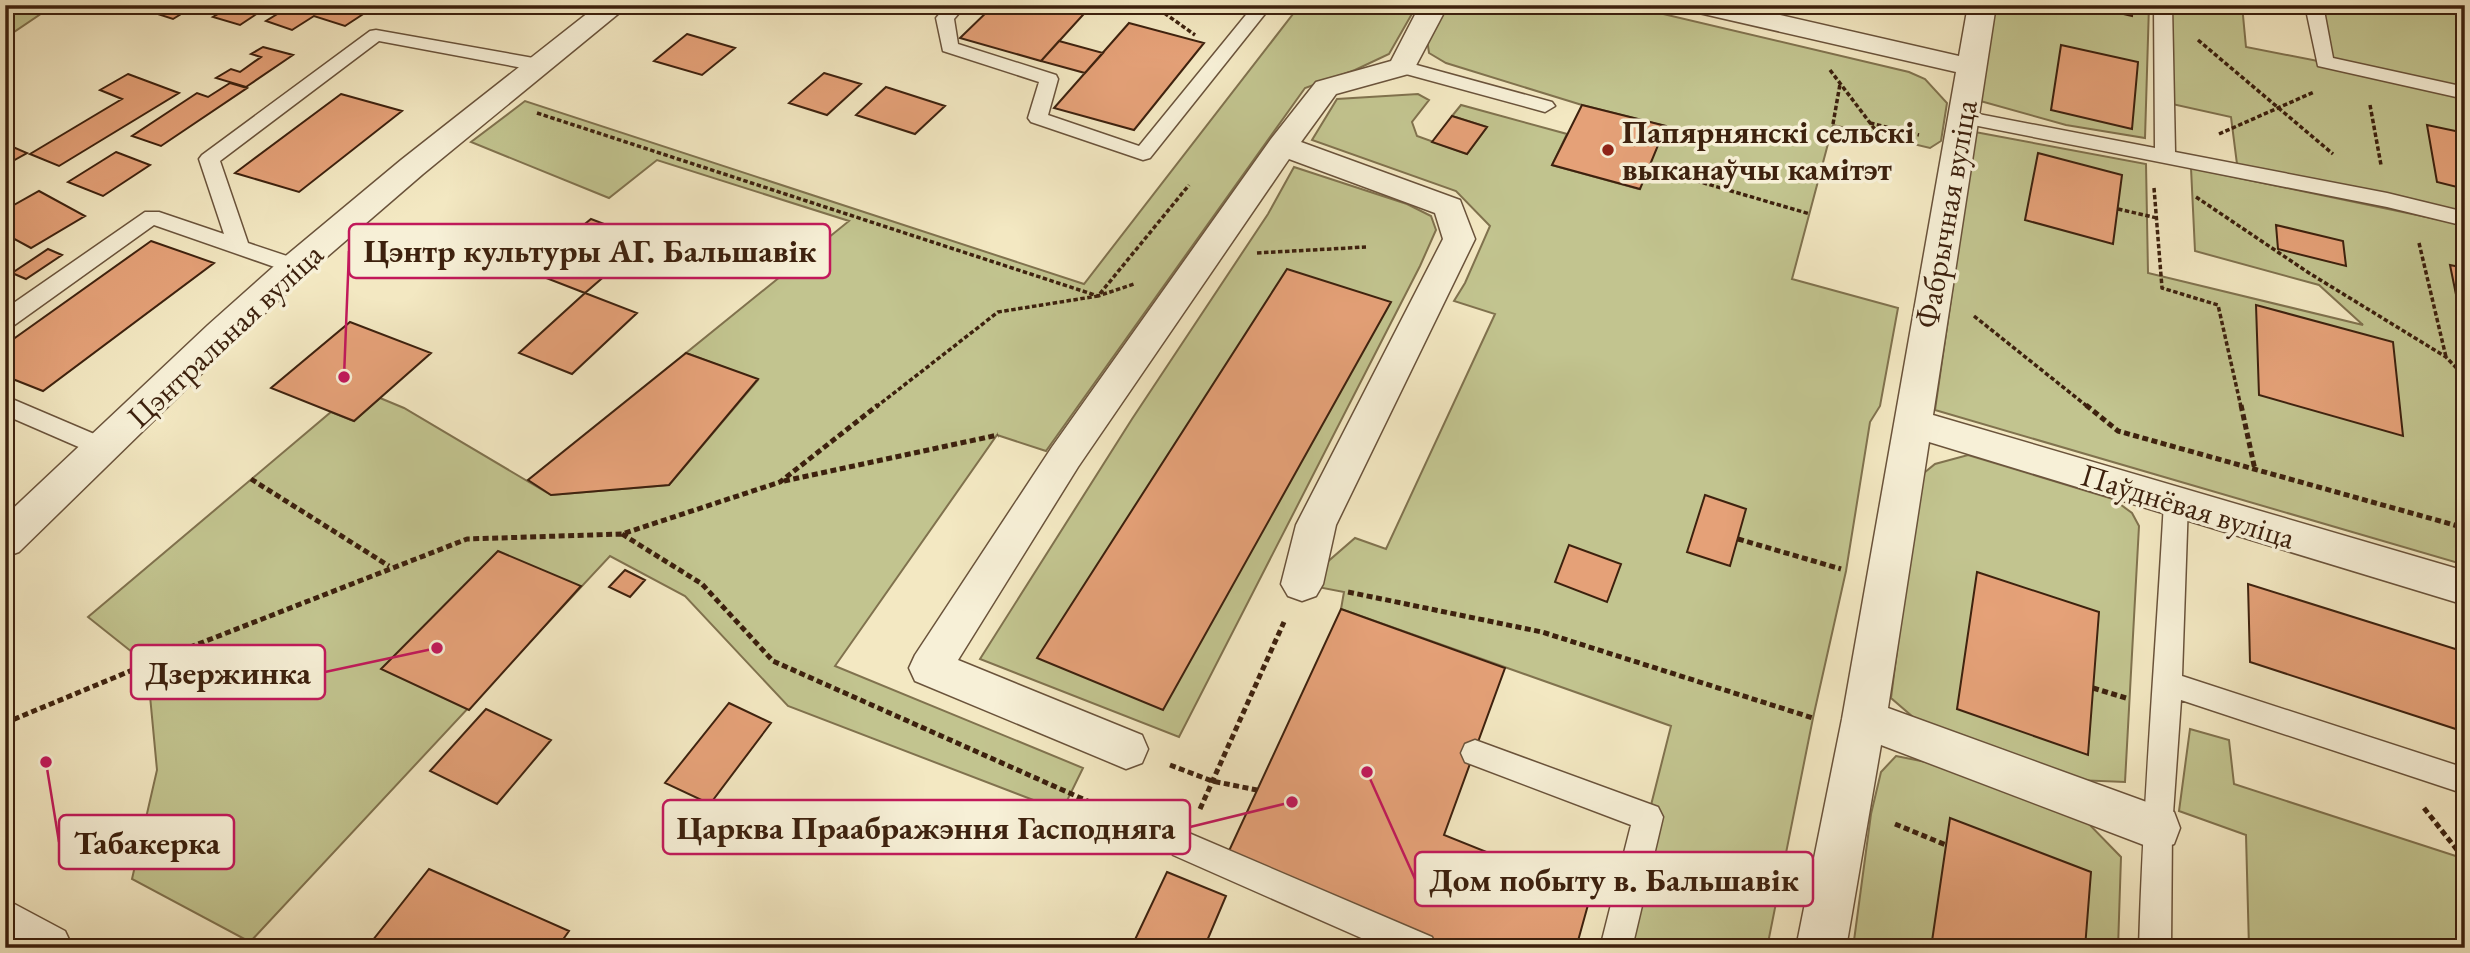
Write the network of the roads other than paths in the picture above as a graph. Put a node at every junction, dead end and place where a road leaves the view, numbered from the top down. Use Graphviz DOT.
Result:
graph roads {
  1 [pos="615,5"];
  2 [pos="957,5"];
  3 [pos="1263,5"];
  4 [pos="1434,5"];
  5 [pos="1699,5"];
  6 [pos="1982,5"];
  7 [pos="2314,5"];
  8 [pos="2163,8"];
  9 [pos="539,65"];
  10 [pos="1402,67"];
  11 [pos="1971,67"];
  12 [pos="2465,93"];
  13 [pos="1545,106"];
  14 [pos="1963,117"];
  15 [pos="1282,146"];
  16 [pos="2159,162"];
  17 [pos="2465,219"];
  18 [pos="239,247"];
  19 [pos="294,266"];
  20 [pos="5,320"];
  21 [pos="5,405"];
  22 [pos="1911,424"];
  23 [pos="104,449"];
  24 [pos="2176,502"];
  25 [pos="5,541"];
  26 [pos="1302,584"];
  27 [pos="2465,589"];
  28 [pos="2168,684"];
  29 [pos="1864,719"];
  30 [pos="1126,749"];
  31 [pos="1475,753"];
  32 [pos="2465,781"];
  33 [pos="2157,828"];
  34 [pos="1184,845"];
  35 [pos="5,923"];
  36 [pos="48,948"];
  37 [pos="1422,948"];
  38 [pos="1616,948"];
  39 [pos="1821,948"];
  40 [pos="2155,948"];
  1 -- 9 [label="street, Цэнтральная вуліца"];
  2 -- 3 [label="lane"];
  4 -- 10 [label="street"];
  5 -- 11 [label="street"];
  6 -- 11 [label="street, Фабрычная вуліца"];
  7 -- 12 [label="lane"];
  8 -- 16 [label="lane"];
  9 -- 18 [label="lane"];
  9 -- 19 [label="street, Цэнтральная вуліца"];
  10 -- 13 [label="lane"];
  10 -- 15 [label="street"];
  11 -- 14 [label="street, Фабрычная вуліца"];
  14 -- 16 [label="lane"];
  14 -- 22 [label="street, Фабрычная вуліца"];
  15 -- 26 [label="street"];
  15 -- 30 [label="street"];
  16 -- 17 [label="lane"];
  18 -- 19 [label="lane"];
  18 -- 20 [label="lane"];
  19 -- 23 [label="street, Цэнтральная вуліца"];
  21 -- 23 [label="lane"];
  22 -- 24 [label="street, Паўднёвая вуліца"];
  22 -- 29 [label="street, Фабрычная вуліца"];
  23 -- 25 [label="street, Цэнтральная вуліца"];
  24 -- 27 [label="street, Паўднёвая вуліца"];
  24 -- 28 [label="lane"];
  28 -- 32 [label="lane"];
  28 -- 33 [label="lane"];
  29 -- 33 [label="street"];
  29 -- 39 [label="street, Фабрычная вуліца"];
  31 -- 38 [label="lane"];
  33 -- 40 [label="lane"];
  34 -- 37 [label="lane"];
  35 -- 36 [label="street"];
}
